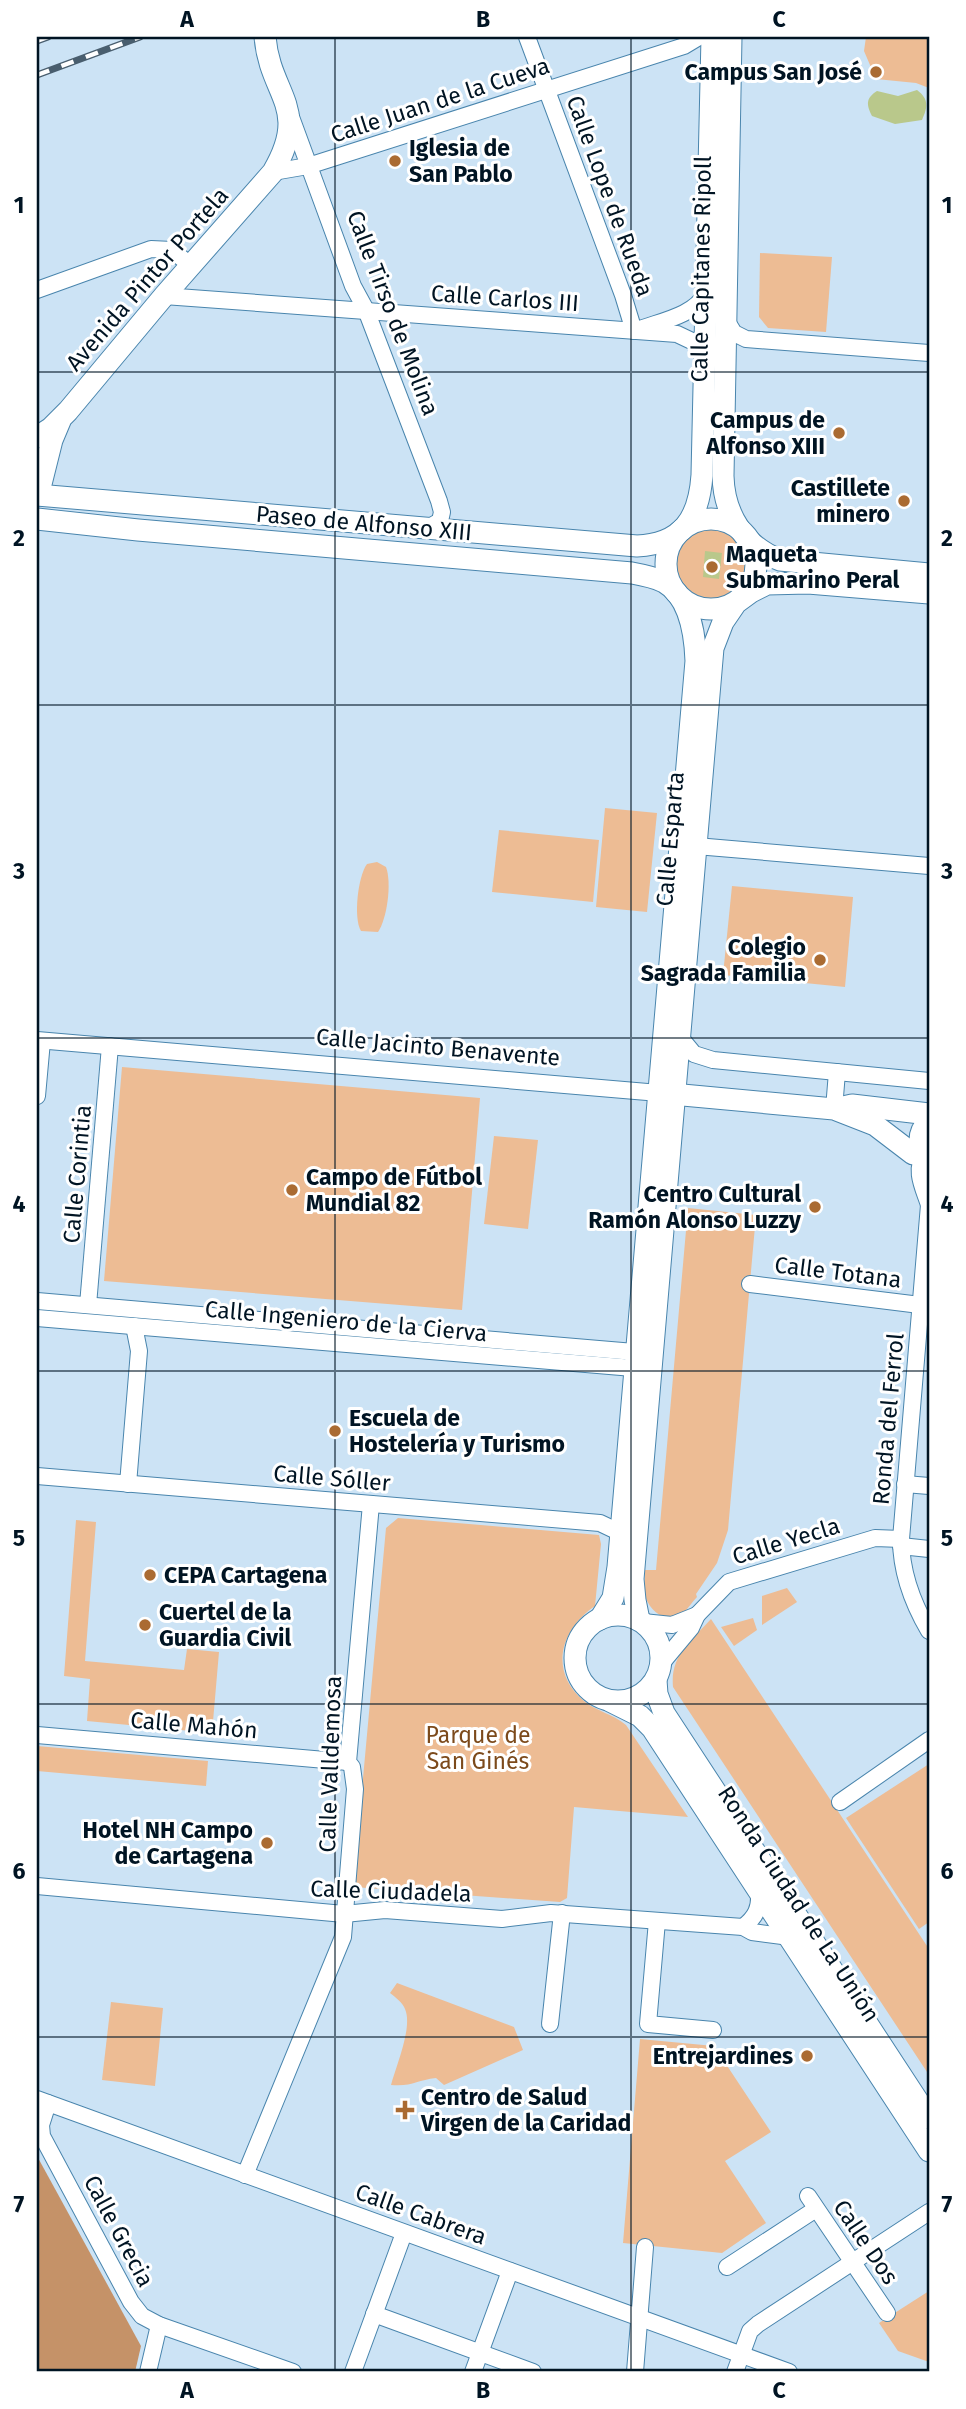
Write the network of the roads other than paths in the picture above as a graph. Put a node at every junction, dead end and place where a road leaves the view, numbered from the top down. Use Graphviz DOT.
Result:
graph roads {
  1 [pos="265,37"];
  2 [pos="274,37"];
  3 [pos="527,37"];
  4 [pos="699,37"];
  5 [pos="712,37"];
  6 [pos="731,37"];
  7 [pos="270,58"];
  8 [pos="547,89"];
  9 [pos="289,112"];
  10 [pos="308,166"];
  11 [pos="273,172"];
  12 [pos="191,266"];
  13 [pos="37,290"];
  14 [pos="706,293"];
  15 [pos="164,296"];
  16 [pos="366,310"];
  17 [pos="726,320"];
  18 [pos="634,331"];
  19 [pos="929,353"];
  20 [pos="705,362"];
  21 [pos="61,419"];
  22 [pos="37,437"];
  23 [pos="39,489"];
  24 [pos="38,521"];
  25 [pos="428,528"];
  26 [pos="678,534"];
  27 [pos="747,537"];
  28 [pos="929,574"];
  29 [pos="929,593"];
  30 [pos="677,594"];
  31 [pos="743,596"];
  32 [pos="696,846"];
  33 [pos="929,866"];
  34 [pos="680,1037"];
  35 [pos="39,1040"];
  36 [pos="110,1046"];
  37 [pos="837,1072"];
  38 [pos="929,1082"];
  39 [pos="667,1094"];
  40 [pos="37,1096"];
  41 [pos="834,1109"];
  42 [pos="929,1114"];
  43 [pos="929,1121"];
  44 [pos="927,1157"];
  45 [pos="929,1205"];
  46 [pos="750,1284"];
  47 [pos="37,1301"];
  48 [pos="88,1305"];
  49 [pos="920,1305"];
  50 [pos="37,1318"];
  51 [pos="134,1326"];
  52 [pos="643,1361"];
  53 [pos="921,1387"];
  54 [pos="37,1476"];
  55 [pos="128,1484"];
  56 [pos="905,1484"];
  57 [pos="929,1486"];
  58 [pos="371,1504"];
  59 [pos="621,1533"];
  60 [pos="901,1543"];
  61 [pos="929,1549"];
  62 [pos="697,1615"];
  63 [pos="600,1619"];
  64 [pos="641,1621"];
  65 [pos="929,1631"];
  66 [pos="659,1672"];
  67 [pos="610,1700"];
  68 [pos="37,1735"];
  69 [pos="929,1740"];
  70 [pos="348,1762"];
  71 [pos="840,1802"];
  72 [pos="37,1886"];
  73 [pos="759,1892"];
  74 [pos="562,1913"];
  75 [pos="344,1914"];
  76 [pos="657,1921"];
  77 [pos="743,1927"];
  78 [pos="790,1937"];
  79 [pos="551,2024"];
  80 [pos="713,2030"];
  81 [pos="43,2101"];
  82 [pos="929,2118"];
  83 [pos="929,2151"];
  84 [pos="245,2175"];
  85 [pos="929,2212"];
  86 [pos="404,2233"];
  87 [pos="645,2247"];
  88 [pos="853,2263"];
  89 [pos="726,2267"];
  90 [pos="510,2271"];
  91 [pos="887,2312"];
  92 [pos="374,2314"];
  93 [pos="639,2318"];
  94 [pos="159,2325"];
  95 [pos="480,2354"];
  96 [pos="741,2355"];
  97 [pos="149,2372"];
  98 [pos="293,2372"];
  99 [pos="353,2372"];
  100 [pos="473,2372"];
  101 [pos="533,2372"];
  102 [pos="635,2372"];
  103 [pos="734,2372"];
  104 [pos="789,2372"];
  1 -- 7 [label="main road, Calle Tirso de Molina"];
  2 -- 7 [label="main road"];
  3 -- 8 [label="street, Calle Lope de Rueda"];
  4 -- 8 [label="street, Calle Juan de la Cueva"];
  5 -- 14 [label="main road, Calle Capitanes Ripoll"];
  6 -- 17 [label="main road, Calle Capitanes Ripoll"];
  7 -- 9 [label="main road, Calle Tirso de Molina"];
  8 -- 10 [label="street, Calle Juan de la Cueva"];
  8 -- 18 [label="street, Calle Lope de Rueda"];
  9 -- 10 [label="street, Calle Tirso de Molina"];
  9 -- 11 [label="main road, Calle Tirso de Molina"];
  10 -- 11 [label="street, Calle Juan de la Cueva"];
  10 -- 16 [label="street, Calle Tirso de Molina"];
  11 -- 12 [label="main road, Avenida Pintor Portela"];
  12 -- 13 [label="street"];
  12 -- 15 [label="main road, Avenida Pintor Portela"];
  14 -- 18 [label="street, Calle Carlos III"];
  14 -- 20 [label="main road, Calle Capitanes Ripoll"];
  15 -- 16 [label="street, Calle Carlos III"];
  15 -- 21 [label="main road, Avenida Pintor Portela"];
  16 -- 18 [label="street, Calle Carlos III"];
  16 -- 25 [label="street, Calle Tirso de Molina"];
  17 -- 19 [label="street"];
  17 -- 27 [label="main road, Calle Capitanes Ripoll"];
  18 -- 20 [label="street, Calle Carlos III"];
  20 -- 26 [label="main road, Calle Capitanes Ripoll"];
  21 -- 22 [label="main road, Avenida Pintor Portela"];
  21 -- 23 [label="main road, Avenida Pintor Portela"];
  23 -- 24 [label="main road, Avenida Pintor Portela"];
  23 -- 25 [label="main road, Paseo de Alfonso XIII"];
  24 -- 30 [label="main road, Paseo de Alfonso XIII"];
  25 -- 26 [label="main road, Paseo de Alfonso XIII"];
  26 -- 27 [label="main road"];
  26 -- 30 [label="main road"];
  27 -- 28 [label="main road"];
  27 -- 31 [label="main road"];
  29 -- 31 [label="main road"];
  30 -- 31 [label="main road"];
  30 -- 39 [label="main road, Calle Esparta"];
  31 -- 32 [label="main road, Calle Esparta"];
  32 -- 33 [label="street"];
  32 -- 34 [label="main road, Calle Esparta"];
  34 -- 37 [label="street"];
  34 -- 39 [label="main road, Calle Esparta"];
  35 -- 36 [label="street, Calle Jacinto Benavente"];
  35 -- 40 [label="street"];
  36 -- 39 [label="street, Calle Jacinto Benavente"];
  36 -- 48 [label="street, Calle Corintia"];
  37 -- 38 [label="street"];
  37 -- 41 [label="street"];
  39 -- 41 [label="main road, Calle Jacinto Benavente"];
  39 -- 52 [label="main road"];
  41 -- 42 [label="main road, Calle Jacinto Benavente"];
  41 -- 44 [label="main road, Calle Jacinto Benavente"];
  43 -- 44 [label="main road"];
  44 -- 45 [label="street, Ronda del Ferrol"];
  45 -- 49 [label="street, Ronda del Ferrol"];
  46 -- 49 [label="street, Calle Totana"];
  47 -- 48 [label="street"];
  48 -- 52 [label="street"];
  49 -- 53 [label="street, Ronda del Ferrol"];
  50 -- 51 [label="street, Calle Ingeniero de la Cierva"];
  51 -- 52 [label="street, Calle Ingeniero de la Cierva"];
  51 -- 55 [label="street"];
  52 -- 59 [label="main road"];
  52 -- 64 [label="main road"];
  53 -- 56 [label="street, Ronda del Ferrol"];
  54 -- 55 [label="street, Calle Sóller"];
  55 -- 58 [label="street, Calle Sóller"];
  56 -- 57 [label="street"];
  56 -- 60 [label="street, Ronda del Ferrol"];
  58 -- 59 [label="street, Calle Sóller"];
  58 -- 70 [label="street, Calle Valldemosa"];
  59 -- 63 [label="main road"];
  60 -- 61 [label="street, Calle Yecla"];
  60 -- 62 [label="street, Calle Yecla"];
  60 -- 65 [label="street, Ronda del Ferrol"];
  62 -- 64 [label="street"];
  62 -- 66 [label="street"];
  63 -- 64 [label="main road"];
  63 -- 67 [label="main road"];
  64 -- 66 [label="main road"];
  66 -- 67 [label="main road"];
  66 -- 82 [label="main road, Ronda Ciudad de La Unión"];
  67 -- 73 [label="main road, Ronda Ciudad de La Unión"];
  68 -- 70 [label="street, Calle Mahón"];
  69 -- 71 [label="street"];
  70 -- 75 [label="street, Calle Valldemosa"];
  72 -- 75 [label="street, Calle Ciudadela"];
  73 -- 77 [label="street"];
  73 -- 78 [label="main road, Ronda Ciudad de La Unión"];
  74 -- 75 [label="street, Calle Ciudadela"];
  74 -- 76 [label="street, Calle Ciudadela"];
  74 -- 79 [label="street"];
  75 -- 84 [label="street, Calle Valldemosa"];
  76 -- 77 [label="street, Calle Ciudadela"];
  76 -- 80 [label="street"];
  77 -- 78 [label="street, Calle Ciudadela"];
  78 -- 83 [label="main road, Ronda Ciudad de La Unión"];
  81 -- 84 [label="street, Calle Cabrera"];
  81 -- 94 [label="street, Calle Grecia"];
  84 -- 86 [label="street, Calle Cabrera"];
  85 -- 88 [label="street"];
  86 -- 90 [label="street, Calle Cabrera"];
  86 -- 92 [label="street"];
  87 -- 93 [label="street"];
  88 -- 89 [label="street, Calle Dos"];
  88 -- 91 [label="street, Calle Dos"];
  88 -- 96 [label="street"];
  90 -- 93 [label="street, Calle Cabrera"];
  90 -- 95 [label="street"];
  92 -- 95 [label="street"];
  92 -- 99 [label="street"];
  93 -- 96 [label="street, Calle Cabrera"];
  93 -- 102 [label="street"];
  94 -- 97 [label="street"];
  94 -- 98 [label="street, Calle Grecia"];
  95 -- 100 [label="street"];
  95 -- 101 [label="street"];
  96 -- 103 [label="street"];
  96 -- 104 [label="street, Calle Cabrera"];
}
